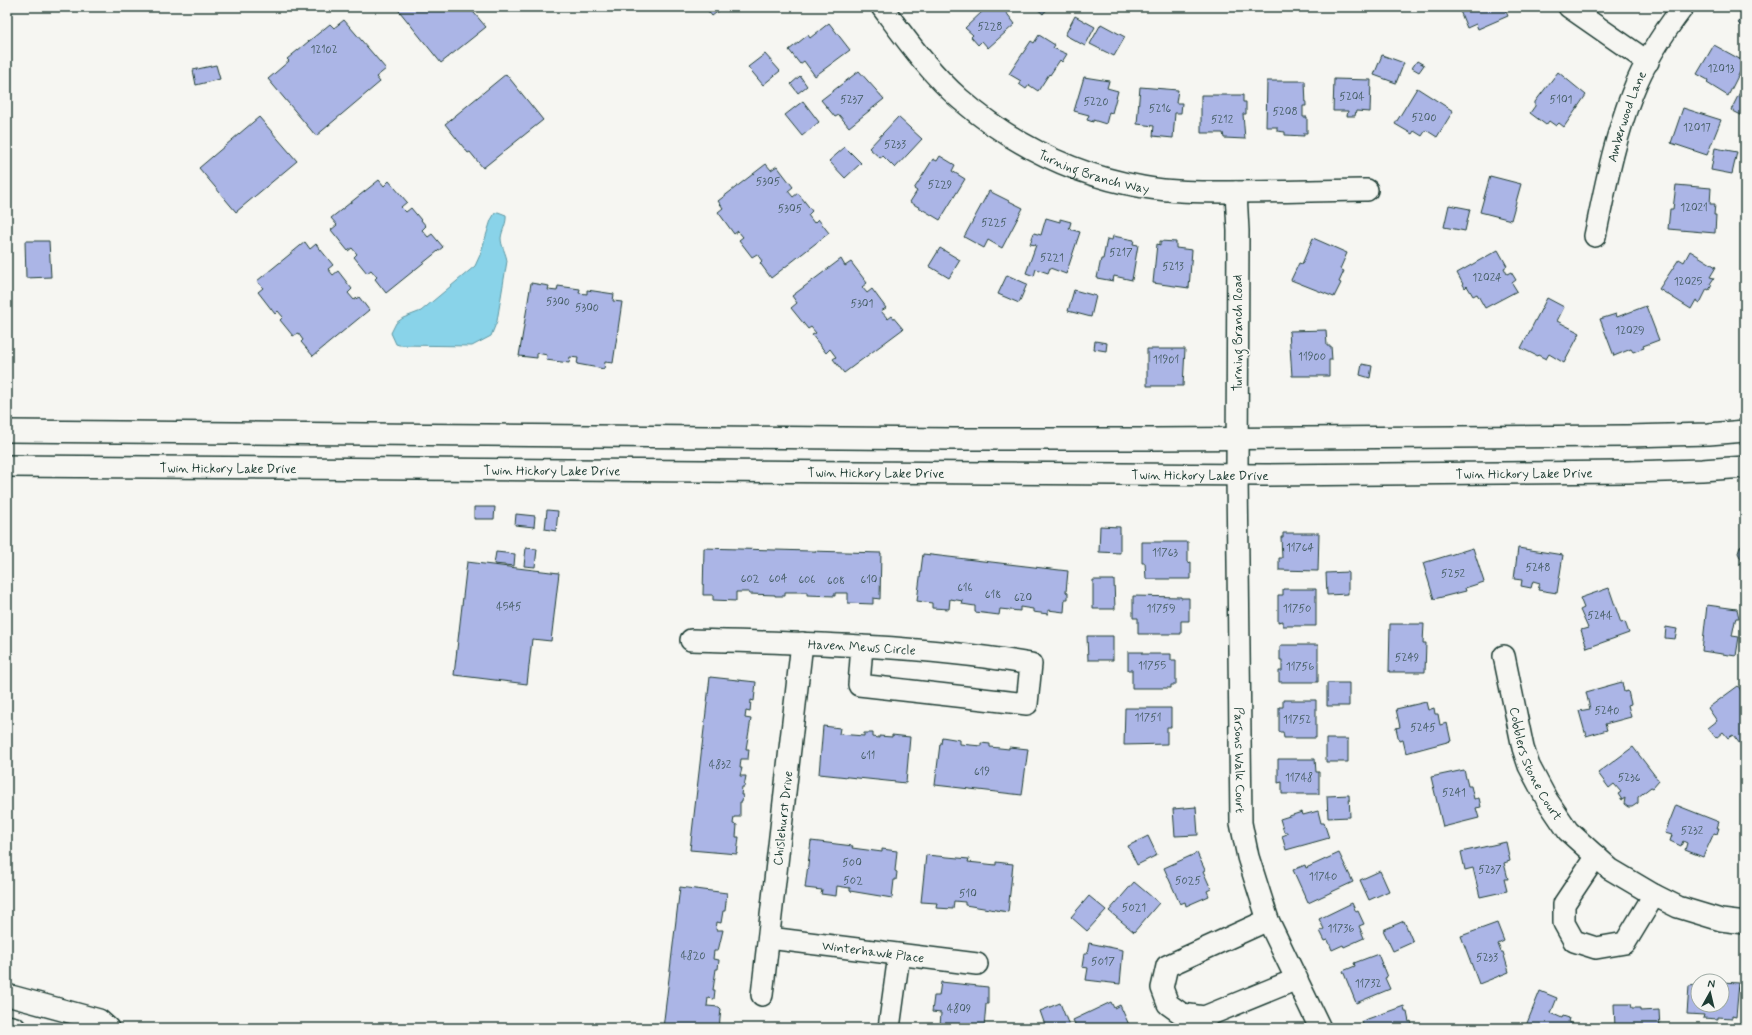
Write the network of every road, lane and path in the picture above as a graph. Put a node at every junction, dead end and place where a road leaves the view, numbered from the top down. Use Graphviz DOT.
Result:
graph roads {
  1 [pos="882,7"];
  2 [pos="1569,7"];
  3 [pos="1682,7"];
  4 [pos="1648,62"];
  5 [pos="1367,190"];
  6 [pos="1236,192"];
  7 [pos="1595,236"];
  8 [pos="7,431"];
  9 [pos="1745,431"];
  10 [pos="1237,439"];
  11 [pos="7,466"];
  12 [pos="1745,467"];
  13 [pos="1237,475"];
  14 [pos="691,640"];
  15 [pos="802,643"];
  16 [pos="862,646"];
  17 [pos="1504,656"];
  18 [pos="1596,856"];
  19 [pos="1654,895"];
  20 [pos="1268,920"];
  21 [pos="1745,923"];
  22 [pos="769,938"];
  23 [pos="899,955"];
  24 [pos="977,964"];
  25 [pos="1297,979"];
  26 [pos="7,995"];
  27 [pos="762,995"];
  28 [pos="7,1026"];
  29 [pos="15,1028"];
  30 [pos="108,1028"];
  31 [pos="889,1028"];
  32 [pos="1320,1028"];
  1 -- 6 [label="street, Turning Branch Way"];
  2 -- 4 [label="street"];
  3 -- 4 [label="street, Amberwood Lane"];
  4 -- 7 [label="street, Amberwood Lane"];
  5 -- 6 [label="street, Turning Branch Way"];
  6 -- 10 [label="street, Turning Branch Road"];
  8 -- 10 [label="street"];
  9 -- 10 [label="street"];
  10 -- 13 [label="street, Turning Branch Road"];
  11 -- 13 [label="street, Twin Hickory Lake Drive"];
  12 -- 13 [label="street, Twin Hickory Lake Drive"];
  13 -- 20 [label="street, Parsons Walk Court"];
  14 -- 15 [label="street, Haven Mews Circle"];
  15 -- 16 [label="street, Haven Mews Circle"];
  15 -- 22 [label="street, Chislehurst Drive"];
  16 -- 16 [label="street, Haven Mews Circle"];
  17 -- 18 [label="street, Cobblers Stone Court"];
  18 -- 19 [label="street, Cobblers Stone Court"];
  18 -- 19 [label="street"];
  19 -- 21 [label="street, Cobblers Stone Court"];
  20 -- 25 [label="street, Parsons Walk Court"];
  20 -- 25 [label="street"];
  22 -- 23 [label="street, Winterhawk Place"];
  22 -- 27 [label="street, Chislehurst Drive"];
  23 -- 24 [label="street, Winterhawk Place"];
  23 -- 31 [label="street"];
  25 -- 32 [label="street, Parsons Walk Court"];
  26 -- 30 [label="street"];
  28 -- 29 [label="street"];
}
